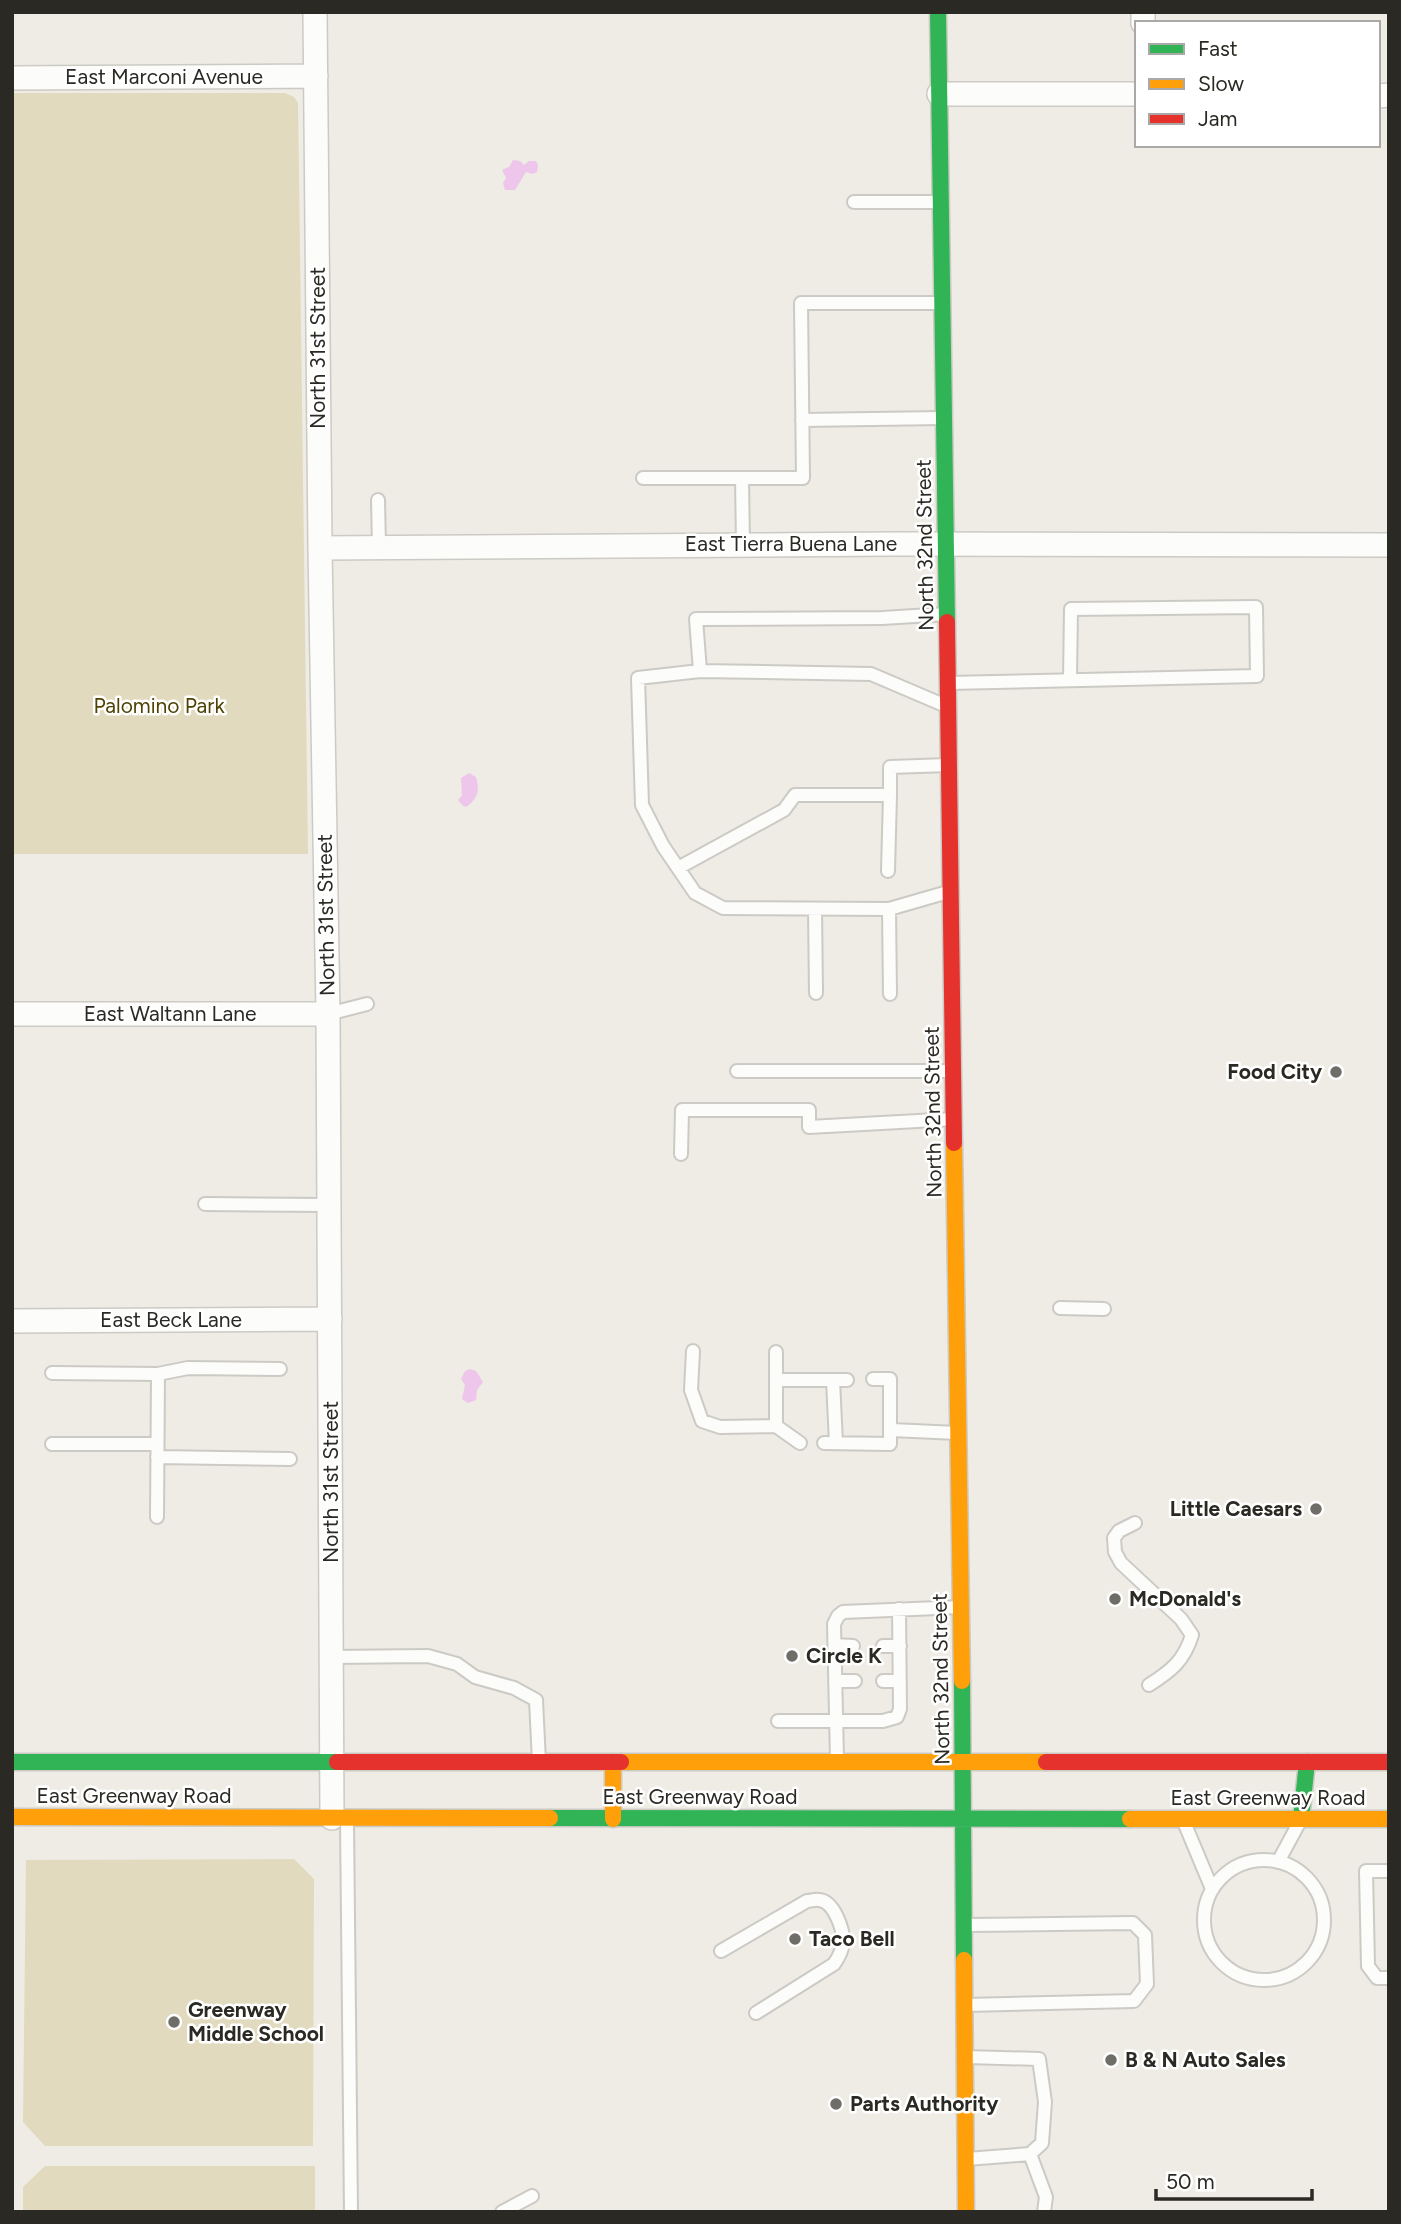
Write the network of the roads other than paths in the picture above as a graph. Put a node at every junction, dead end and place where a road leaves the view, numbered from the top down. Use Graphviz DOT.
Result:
graph roads {
  1 [pos="315,12"];
  2 [pos="938,12"];
  3 [pos="316,76"];
  4 [pos="12,78"];
  5 [pos="939,94"];
  6 [pos="1135,94"];
  7 [pos="854,202"];
  8 [pos="941,202"];
  9 [pos="943,303"];
  10 [pos="944,418"];
  11 [pos="802,420"];
  12 [pos="643,478"];
  13 [pos="742,478"];
  14 [pos="378,500"];
  15 [pos="946,544"];
  16 [pos="743,545"];
  17 [pos="1389,545"];
  18 [pos="379,547"];
  19 [pos="320,548"];
  20 [pos="947,614"];
  21 [pos="700,671"];
  22 [pos="1070,680"];
  23 [pos="948,682"];
  24 [pos="949,707"];
  25 [pos="950,765"];
  26 [pos="890,795"];
  27 [pos="678,868"];
  28 [pos="888,871"];
  29 [pos="951,891"];
  30 [pos="815,908"];
  31 [pos="889,909"];
  32 [pos="816,993"];
  33 [pos="890,994"];
  34 [pos="367,1004"];
  35 [pos="12,1014"];
  36 [pos="328,1014"];
  37 [pos="737,1071"];
  38 [pos="954,1071"];
  39 [pos="954,1119"];
  40 [pos="681,1154"];
  41 [pos="205,1204"];
  42 [pos="329,1205"];
  43 [pos="1060,1308"];
  44 [pos="1104,1309"];
  45 [pos="330,1319"];
  46 [pos="12,1321"];
  47 [pos="693,1351"];
  48 [pos="776,1352"];
  49 [pos="280,1369"];
  50 [pos="52,1373"];
  51 [pos="158,1374"];
  52 [pos="873,1379"];
  53 [pos="776,1380"];
  54 [pos="776,1426"];
  55 [pos="891,1430"];
  56 [pos="959,1433"];
  57 [pos="800,1443"];
  58 [pos="52,1444"];
  59 [pos="157,1444"];
  60 [pos="157,1457"];
  61 [pos="289,1459"];
  62 [pos="157,1517"];
  63 [pos="1135,1523"];
  64 [pos="961,1607"];
  65 [pos="899,1609"];
  66 [pos="835,1645"];
  67 [pos="853,1646"];
  68 [pos="883,1646"];
  69 [pos="900,1646"];
  70 [pos="332,1657"];
  71 [pos="835,1681"];
  72 [pos="855,1681"];
  73 [pos="883,1681"];
  74 [pos="900,1681"];
  75 [pos="1149,1685"];
  76 [pos="778,1721"];
  77 [pos="836,1721"];
  78 [pos="12,1762"];
  79 [pos="539,1762"];
  80 [pos="613,1762"];
  81 [pos="837,1762"];
  82 [pos="964,1762"];
  83 [pos="1307,1762"];
  84 [pos="1389,1762"];
  85 [pos="332,1763"];
  86 [pos="12,1816"];
  87 [pos="340,1818"];
  88 [pos="613,1818"];
  89 [pos="964,1818"];
  90 [pos="1183,1819"];
  91 [pos="1301,1819"];
  92 [pos="1389,1819"];
  93 [pos="1278,1862"];
  94 [pos="1389,1871"];
  95 [pos="1212,1889"];
  96 [pos="965,1925"];
  97 [pos="721,1951"];
  98 [pos="1389,1978"];
  99 [pos="965,2005"];
  100 [pos="756,2013"];
  101 [pos="966,2057"];
  102 [pos="1030,2154"];
  103 [pos="966,2159"];
  104 [pos="532,2196"];
  105 [pos="351,2212"];
  106 [pos="502,2212"];
  107 [pos="966,2212"];
  108 [pos="1044,2212"];
  1 -- 3 [label="street, North 31st Street"];
  2 -- 5 [label="main road, North 32nd Street"];
  3 -- 4 [label="street, East Marconi Avenue"];
  3 -- 19 [label="street, North 31st Street"];
  5 -- 6 [label="street"];
  5 -- 8 [label="main road, North 32nd Street"];
  7 -- 8 [label="lane"];
  8 -- 9 [label="main road, North 32nd Street"];
  9 -- 10 [label="main road, North 32nd Street"];
  9 -- 11 [label="lane"];
  10 -- 11 [label="lane"];
  10 -- 15 [label="main road, North 32nd Street"];
  11 -- 13 [label="lane"];
  12 -- 13 [label="lane"];
  13 -- 16 [label="lane"];
  14 -- 18 [label="lane"];
  15 -- 16 [label="street, East Tierra Buena Lane"];
  15 -- 17 [label="street, East Tierra Buena Lane"];
  15 -- 20 [label="main road, North 32nd Street"];
  16 -- 18 [label="street, East Tierra Buena Lane"];
  18 -- 19 [label="street, East Tierra Buena Lane"];
  19 -- 36 [label="street, North 31st Street"];
  20 -- 21 [label="lane"];
  20 -- 23 [label="main road, North 32nd Street"];
  21 -- 24 [label="lane"];
  21 -- 27 [label="lane"];
  22 -- 22 [label="lane"];
  22 -- 23 [label="lane"];
  23 -- 24 [label="main road, North 32nd Street"];
  24 -- 25 [label="main road, North 32nd Street"];
  25 -- 26 [label="lane"];
  25 -- 29 [label="main road, North 32nd Street"];
  26 -- 27 [label="lane"];
  26 -- 28 [label="lane"];
  27 -- 30 [label="lane"];
  29 -- 31 [label="lane"];
  29 -- 38 [label="main road, North 32nd Street"];
  30 -- 31 [label="lane"];
  30 -- 32 [label="lane"];
  31 -- 33 [label="lane"];
  34 -- 36 [label="lane"];
  35 -- 36 [label="street, East Waltann Lane"];
  36 -- 42 [label="street, North 31st Street"];
  37 -- 38 [label="lane"];
  38 -- 39 [label="main road, North 32nd Street"];
  39 -- 40 [label="lane"];
  39 -- 56 [label="main road, North 32nd Street"];
  41 -- 42 [label="lane"];
  42 -- 45 [label="street, North 31st Street"];
  43 -- 44 [label="lane"];
  45 -- 46 [label="street, East Beck Lane"];
  45 -- 70 [label="street, North 31st Street"];
  47 -- 54 [label="lane"];
  48 -- 53 [label="lane"];
  49 -- 51 [label="lane"];
  50 -- 51 [label="lane"];
  51 -- 59 [label="lane"];
  52 -- 55 [label="lane"];
  53 -- 54 [label="lane"];
  53 -- 55 [label="lane"];
  54 -- 57 [label="lane"];
  55 -- 56 [label="lane"];
  56 -- 64 [label="main road, North 32nd Street"];
  58 -- 59 [label="lane"];
  59 -- 60 [label="lane"];
  60 -- 61 [label="lane"];
  60 -- 62 [label="lane"];
  63 -- 75 [label="lane"];
  64 -- 65 [label="lane"];
  64 -- 82 [label="main road, North 32nd Street"];
  65 -- 66 [label="lane"];
  65 -- 69 [label="lane"];
  66 -- 67 [label="lane"];
  66 -- 71 [label="lane"];
  68 -- 69 [label="lane"];
  69 -- 74 [label="lane"];
  70 -- 79 [label="lane"];
  70 -- 85 [label="street, North 31st Street"];
  71 -- 72 [label="lane"];
  71 -- 77 [label="lane"];
  73 -- 74 [label="lane"];
  74 -- 77 [label="lane"];
  76 -- 77 [label="lane"];
  77 -- 81 [label="lane"];
  78 -- 85 [label="main road, East Greenway Road"];
  79 -- 80 [label="main road, East Greenway Road"];
  79 -- 85 [label="main road, East Greenway Road"];
  80 -- 81 [label="main road, East Greenway Road"];
  80 -- 88 [label="main road"];
  81 -- 82 [label="main road, East Greenway Road"];
  82 -- 83 [label="main road, East Greenway Road"];
  82 -- 89 [label="main road, North 32nd Street"];
  83 -- 84 [label="main road, East Greenway Road"];
  83 -- 91 [label="main road"];
  85 -- 87 [label="street, North 31st Street"];
  86 -- 87 [label="main road, East Greenway Road"];
  87 -- 88 [label="main road, East Greenway Road"];
  87 -- 105 [label="lane"];
  88 -- 89 [label="main road, East Greenway Road"];
  89 -- 90 [label="main road, East Greenway Road"];
  89 -- 96 [label="main road, North 32nd Street"];
  90 -- 91 [label="main road, East Greenway Road"];
  90 -- 95 [label="lane"];
  91 -- 92 [label="main road, East Greenway Road"];
  91 -- 93 [label="lane"];
  93 -- 95 [label="lane"];
  93 -- 95 [label="lane"];
  94 -- 98 [label="lane"];
  96 -- 99 [label="main road, North 32nd Street"];
  96 -- 99 [label="lane"];
  97 -- 100 [label="lane"];
  99 -- 101 [label="main road, North 32nd Street"];
  101 -- 102 [label="lane"];
  101 -- 103 [label="main road, North 32nd Street"];
  102 -- 103 [label="lane"];
  102 -- 108 [label="lane"];
  103 -- 107 [label="main road, North 32nd Street"];
  104 -- 106 [label="lane"];
}
